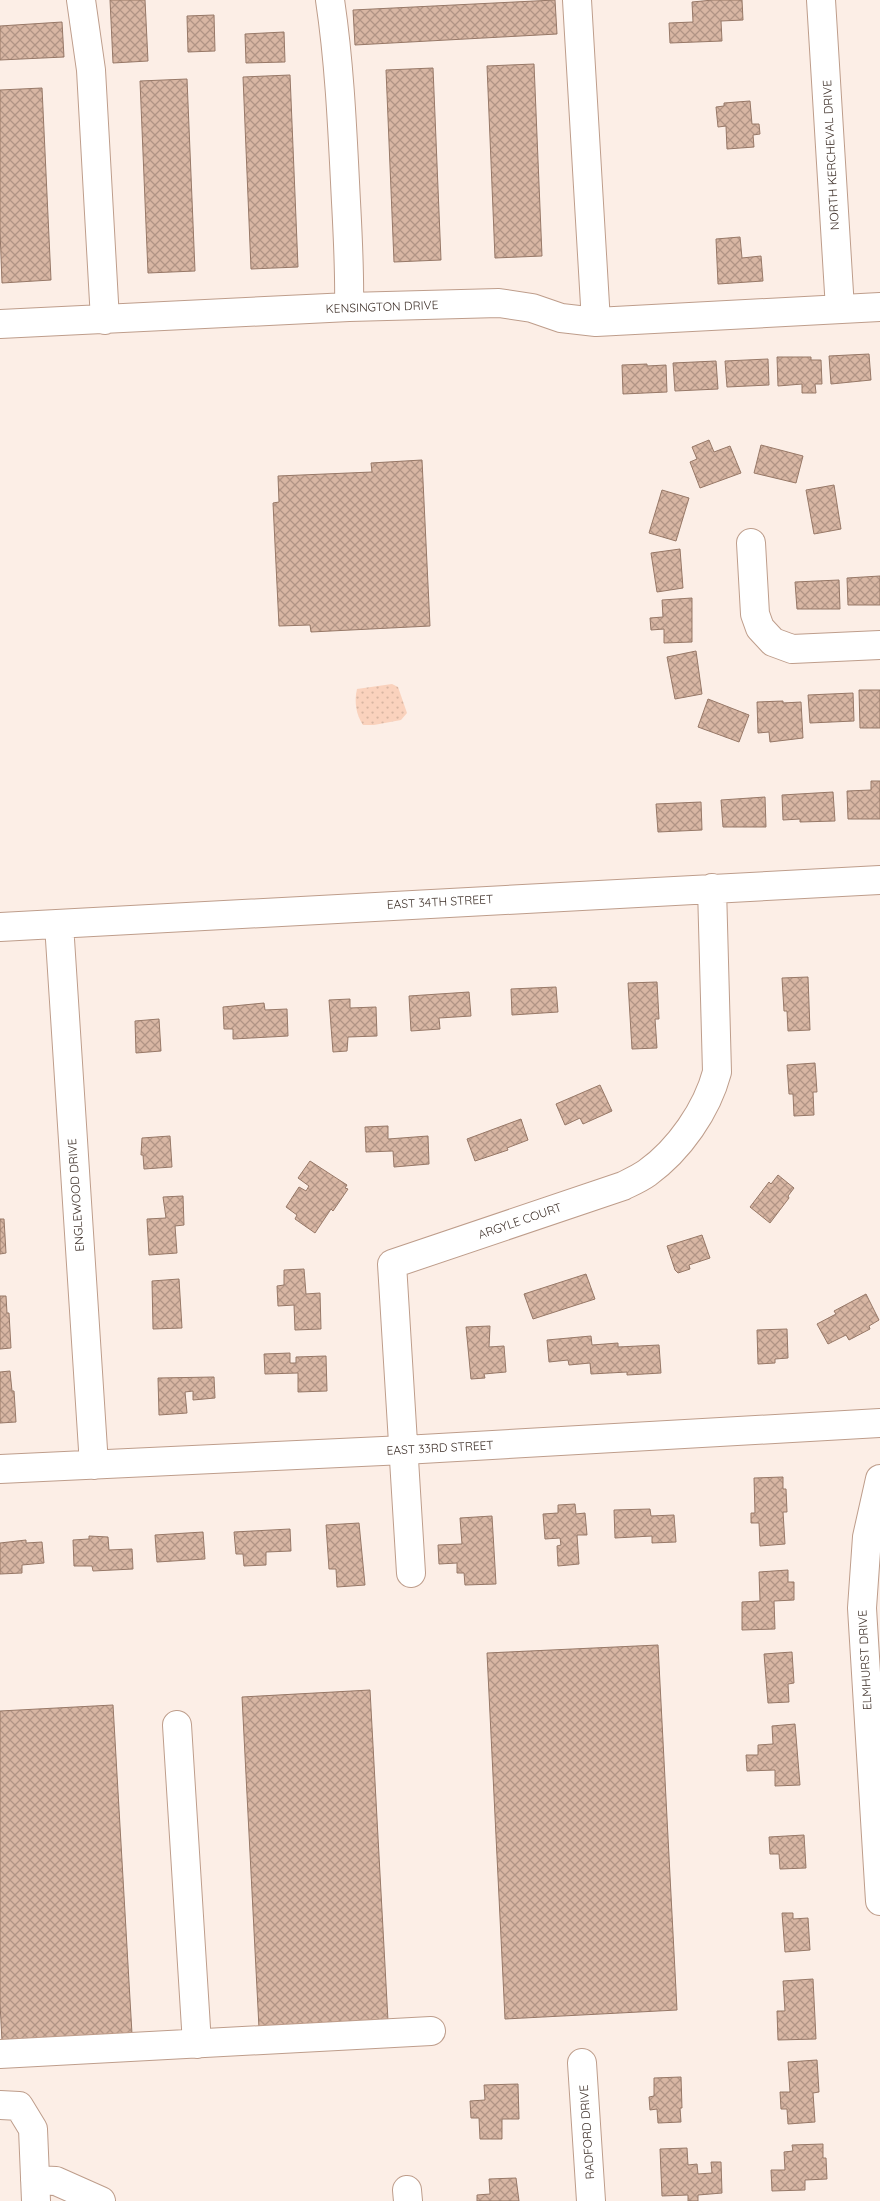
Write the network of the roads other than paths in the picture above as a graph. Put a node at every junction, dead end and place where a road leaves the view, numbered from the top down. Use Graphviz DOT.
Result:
graph roads {
  1 [pos="82,0"];
  2 [pos="330,0"];
  3 [pos="578,0"];
  4 [pos="821,0"];
  5 [pos="349,307"];
  6 [pos="880,307"];
  7 [pos="840,309"];
  8 [pos="105,320"];
  9 [pos="596,322"];
  10 [pos="0,324"];
  11 [pos="752,543"];
  12 [pos="880,645"];
  13 [pos="880,880"];
  14 [pos="712,888"];
  15 [pos="59,924"];
  16 [pos="0,927"];
  17 [pos="880,1423"];
  18 [pos="404,1450"];
  19 [pos="94,1465"];
  20 [pos="0,1469"];
  21 [pos="880,1479"];
  22 [pos="412,1573"];
  23 [pos="177,1725"];
  24 [pos="880,1901"];
  25 [pos="431,2031"];
  26 [pos="197,2044"];
  27 [pos="0,2054"];
  28 [pos="582,2063"];
  29 [pos="0,2105"];
  30 [pos="35,2190"];
  31 [pos="102,2201"];
  32 [pos="591,2201"];
  1 -- 8 [label="street"];
  2 -- 5 [label="street"];
  3 -- 9 [label="street"];
  4 -- 7 [label="street, NORTH KERCHEVAL DRIVE"];
  5 -- 8 [label="street, KENSINGTON DRIVE"];
  5 -- 9 [label="street, KENSINGTON DRIVE"];
  6 -- 7 [label="street, KENSINGTON DRIVE"];
  7 -- 9 [label="street, KENSINGTON DRIVE"];
  8 -- 10 [label="street, KENSINGTON DRIVE"];
  11 -- 12 [label="street"];
  13 -- 14 [label="street, EAST 34TH STREET"];
  14 -- 15 [label="street, EAST 34TH STREET"];
  14 -- 18 [label="street, ARGYLE COURT"];
  15 -- 16 [label="street, EAST 34TH STREET"];
  15 -- 19 [label="street, ENGLEWOOD DRIVE"];
  17 -- 18 [label="street, EAST 33RD STREET"];
  18 -- 19 [label="street, EAST 33RD STREET"];
  18 -- 22 [label="street, ARGYLE COURT"];
  19 -- 20 [label="street, EAST 33RD STREET"];
  21 -- 24 [label="street, ELMHURST DRIVE"];
  23 -- 26 [label="street"];
  25 -- 26 [label="street"];
  26 -- 27 [label="street"];
  28 -- 32 [label="street, RADFORD DRIVE"];
  29 -- 30 [label="street"];
  30 -- 31 [label="street"];
}
